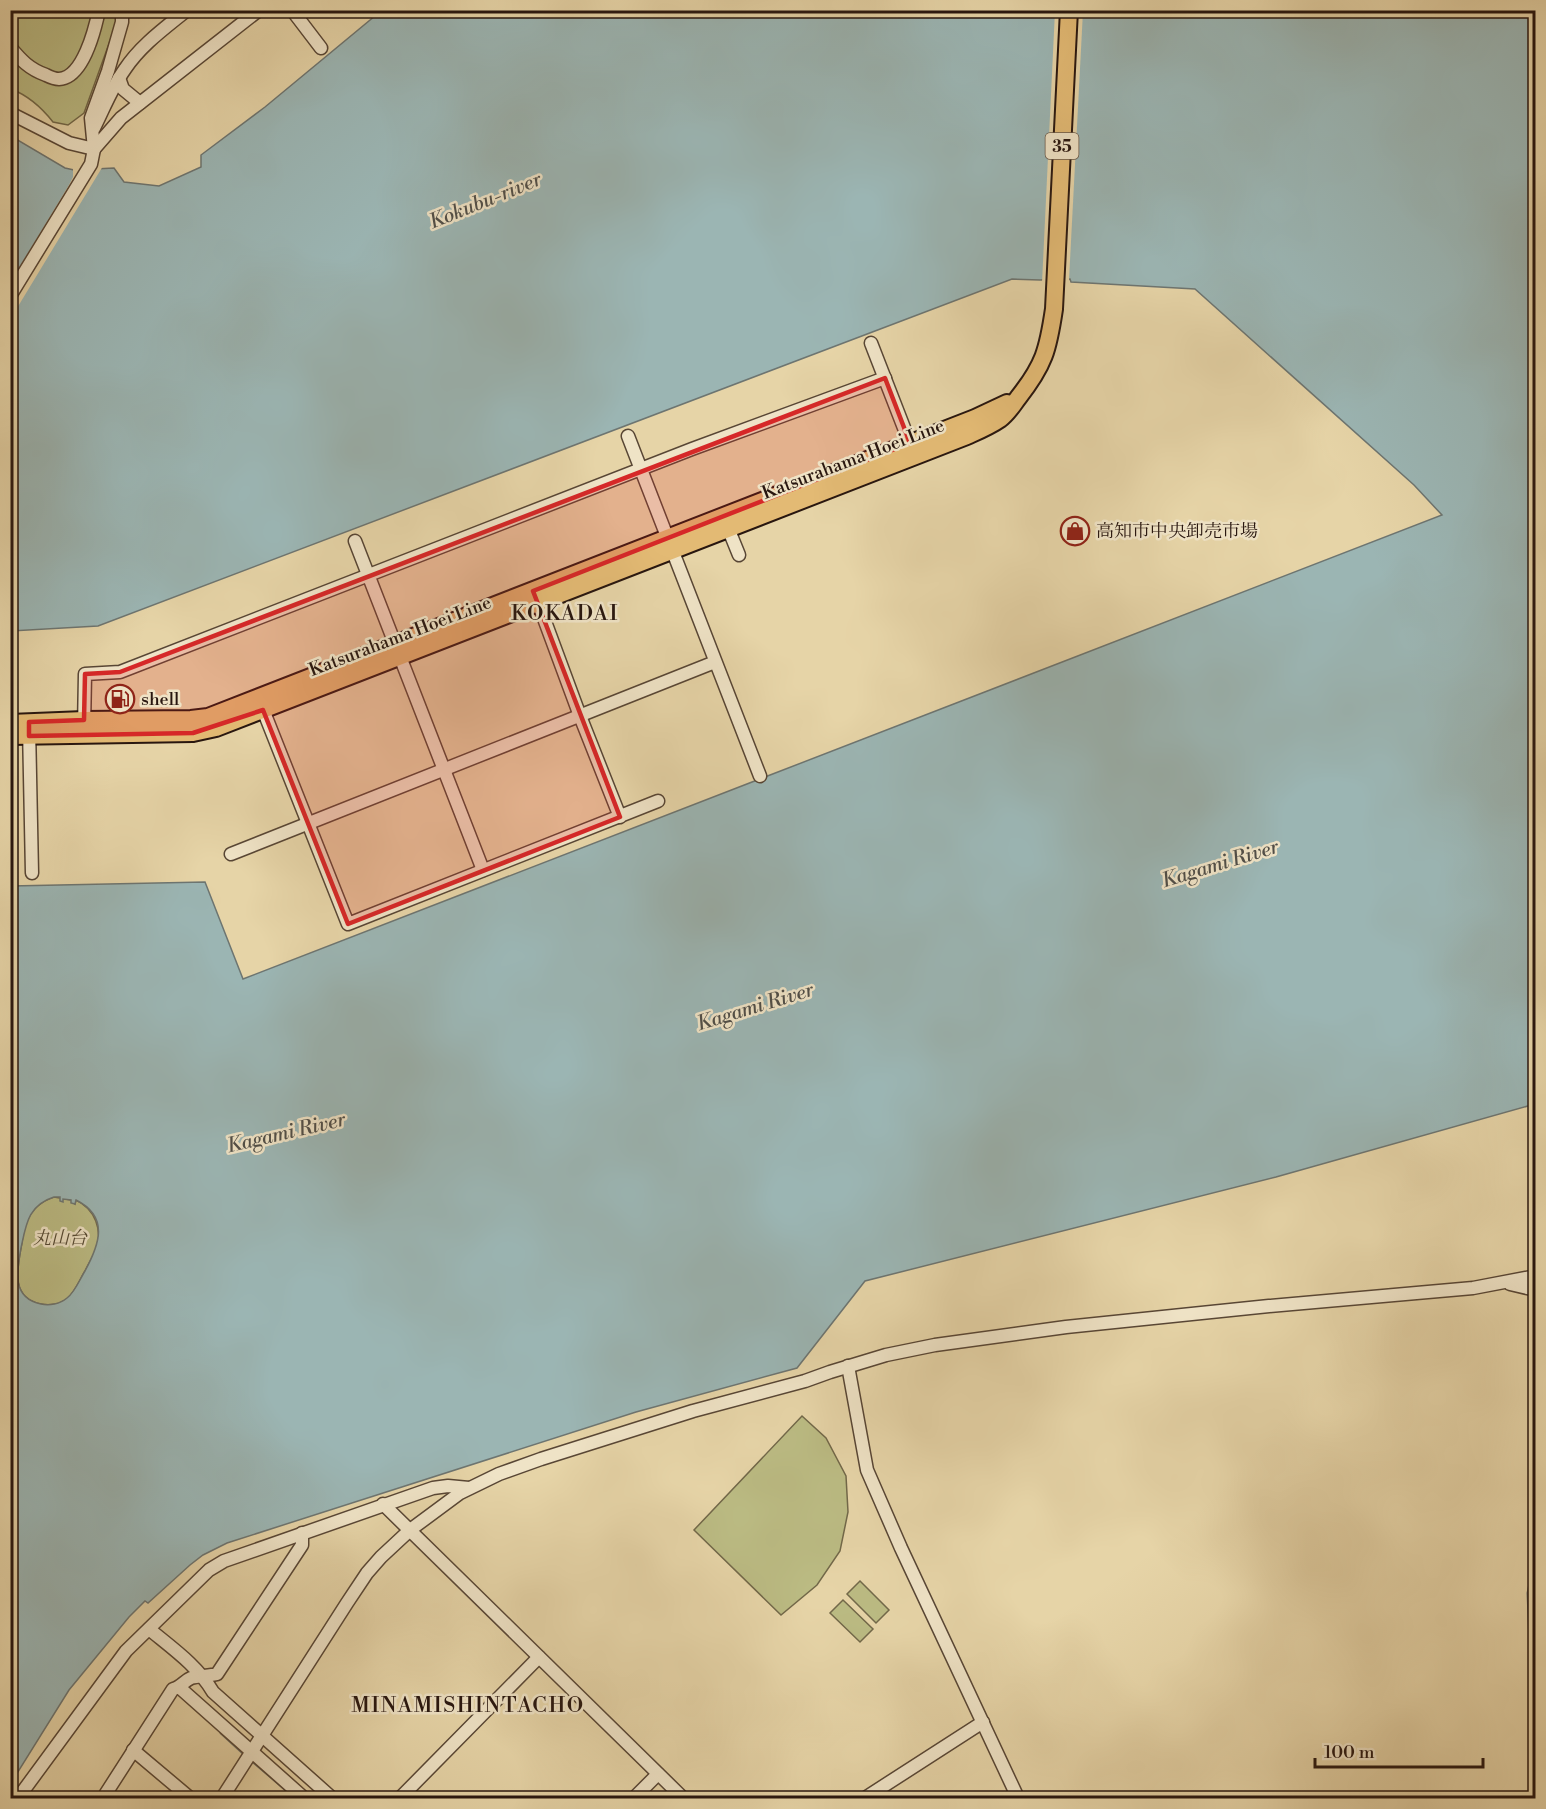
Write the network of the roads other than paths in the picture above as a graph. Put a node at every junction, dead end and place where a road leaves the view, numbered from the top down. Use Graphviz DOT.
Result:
graph roads {
  1 [pos="99,10"];
  2 [pos="122,10"];
  3 [pos="187,10"];
  4 [pos="259,10"];
  5 [pos="292,10"];
  6 [pos="1069,10"];
  7 [pos="10,46"];
  8 [pos="321,48"];
  9 [pos="119,78"];
  10 [pos="140,103"];
  11 [pos="10,112"];
  12 [pos="93,131"];
  13 [pos="94,149"];
  14 [pos="10,296"];
  15 [pos="872,343"];
  16 [pos="885,378"];
  17 [pos="628,436"];
  18 [pos="912,450"];
  19 [pos="642,469"];
  20 [pos="726,522"];
  21 [pos="355,541"];
  22 [pos="670,544"];
  23 [pos="740,555"];
  24 [pos="368,575"];
  25 [pos="536,597"];
  26 [pos="398,650"];
  27 [pos="715,662"];
  28 [pos="261,704"];
  29 [pos="580,716"];
  30 [pos="10,723"];
  31 [pos="84,727"];
  32 [pos="29,729"];
  33 [pos="10,736"];
  34 [pos="444,769"];
  35 [pos="760,776"];
  36 [pos="658,801"];
  37 [pos="620,817"];
  38 [pos="308,824"];
  39 [pos="231,854"];
  40 [pos="483,870"];
  41 [pos="32,873"];
  42 [pos="1536,1276"];
  43 [pos="1506,1283"];
  44 [pos="1536,1290"];
  45 [pos="848,1366"];
  46 [pos="470,1488"];
  47 [pos="383,1504"];
  48 [pos="410,1530"];
  49 [pos="302,1533"];
  50 [pos="149,1629"];
  51 [pos="539,1657"];
  52 [pos="205,1678"];
  53 [pos="180,1688"];
  54 [pos="983,1722"];
  55 [pos="262,1736"];
  56 [pos="133,1750"];
  57 [pos="252,1752"];
  58 [pos="658,1774"];
  59 [pos="18,1798"];
  60 [pos="103,1798"];
  61 [pos="190,1798"];
  62 [pos="222,1798"];
  63 [pos="304,1798"];
  64 [pos="332,1798"];
  65 [pos="400,1798"];
  66 [pos="634,1798"];
  67 [pos="683,1798"];
  68 [pos="866,1798"];
  69 [pos="1018,1798"];
  1 -- 7 [label="street"];
  2 -- 12 [label="street"];
  3 -- 9 [label="street"];
  4 -- 10 [label="street"];
  5 -- 8 [label="street"];
  6 -- 18 [label="main road, Katsurahama Hoei Line / 35"];
  9 -- 10 [label="street"];
  9 -- 12 [label="street"];
  10 -- 13 [label="street"];
  11 -- 13 [label="street"];
  12 -- 13 [label="street"];
  13 -- 14 [label="street"];
  15 -- 16 [label="street"];
  16 -- 18 [label="street"];
  16 -- 19 [label="street"];
  17 -- 19 [label="street"];
  18 -- 20 [label="main road, Katsurahama Hoei Line / 35"];
  19 -- 22 [label="street"];
  19 -- 24 [label="street"];
  20 -- 22 [label="main road, Katsurahama Hoei Line / 35"];
  20 -- 23 [label="street"];
  21 -- 24 [label="street"];
  22 -- 25 [label="main road, Katsurahama Hoei Line / 35"];
  22 -- 27 [label="street"];
  24 -- 26 [label="street"];
  24 -- 31 [label="street"];
  25 -- 26 [label="main road, Katsurahama Hoei Line / 35"];
  25 -- 29 [label="street"];
  26 -- 28 [label="main road, Katsurahama Hoei Line / 35"];
  26 -- 34 [label="street"];
  27 -- 29 [label="street"];
  27 -- 35 [label="street"];
  28 -- 31 [label="main road, Katsurahama Hoei Line / 35"];
  28 -- 38 [label="street"];
  29 -- 34 [label="street"];
  29 -- 37 [label="street"];
  30 -- 32 [label="main road, Katsurahama Hoei Line / 35"];
  31 -- 32 [label="main road, Katsurahama Hoei Line / 35"];
  32 -- 33 [label="main road, Katsurahama Hoei Line / 35"];
  32 -- 41 [label="street"];
  34 -- 38 [label="street"];
  34 -- 40 [label="street"];
  36 -- 37 [label="street"];
  37 -- 40 [label="street"];
  38 -- 39 [label="street"];
  38 -- 40 [label="street"];
  42 -- 43 [label="street"];
  43 -- 44 [label="street"];
  43 -- 45 [label="street"];
  45 -- 46 [label="street"];
  45 -- 54 [label="street"];
  46 -- 47 [label="street"];
  46 -- 48 [label="street"];
  47 -- 48 [label="street"];
  47 -- 49 [label="street"];
  48 -- 51 [label="street"];
  48 -- 55 [label="street"];
  49 -- 50 [label="street"];
  49 -- 52 [label="street"];
  50 -- 52 [label="street"];
  50 -- 59 [label="street"];
  51 -- 58 [label="street"];
  51 -- 65 [label="street"];
  52 -- 53 [label="street"];
  52 -- 55 [label="street"];
  53 -- 56 [label="street"];
  53 -- 57 [label="street"];
  54 -- 68 [label="street"];
  54 -- 69 [label="street"];
  55 -- 57 [label="street"];
  55 -- 64 [label="street"];
  56 -- 60 [label="street"];
  56 -- 61 [label="street"];
  57 -- 62 [label="street"];
  57 -- 63 [label="street"];
  58 -- 66 [label="street"];
  58 -- 67 [label="street"];
}
